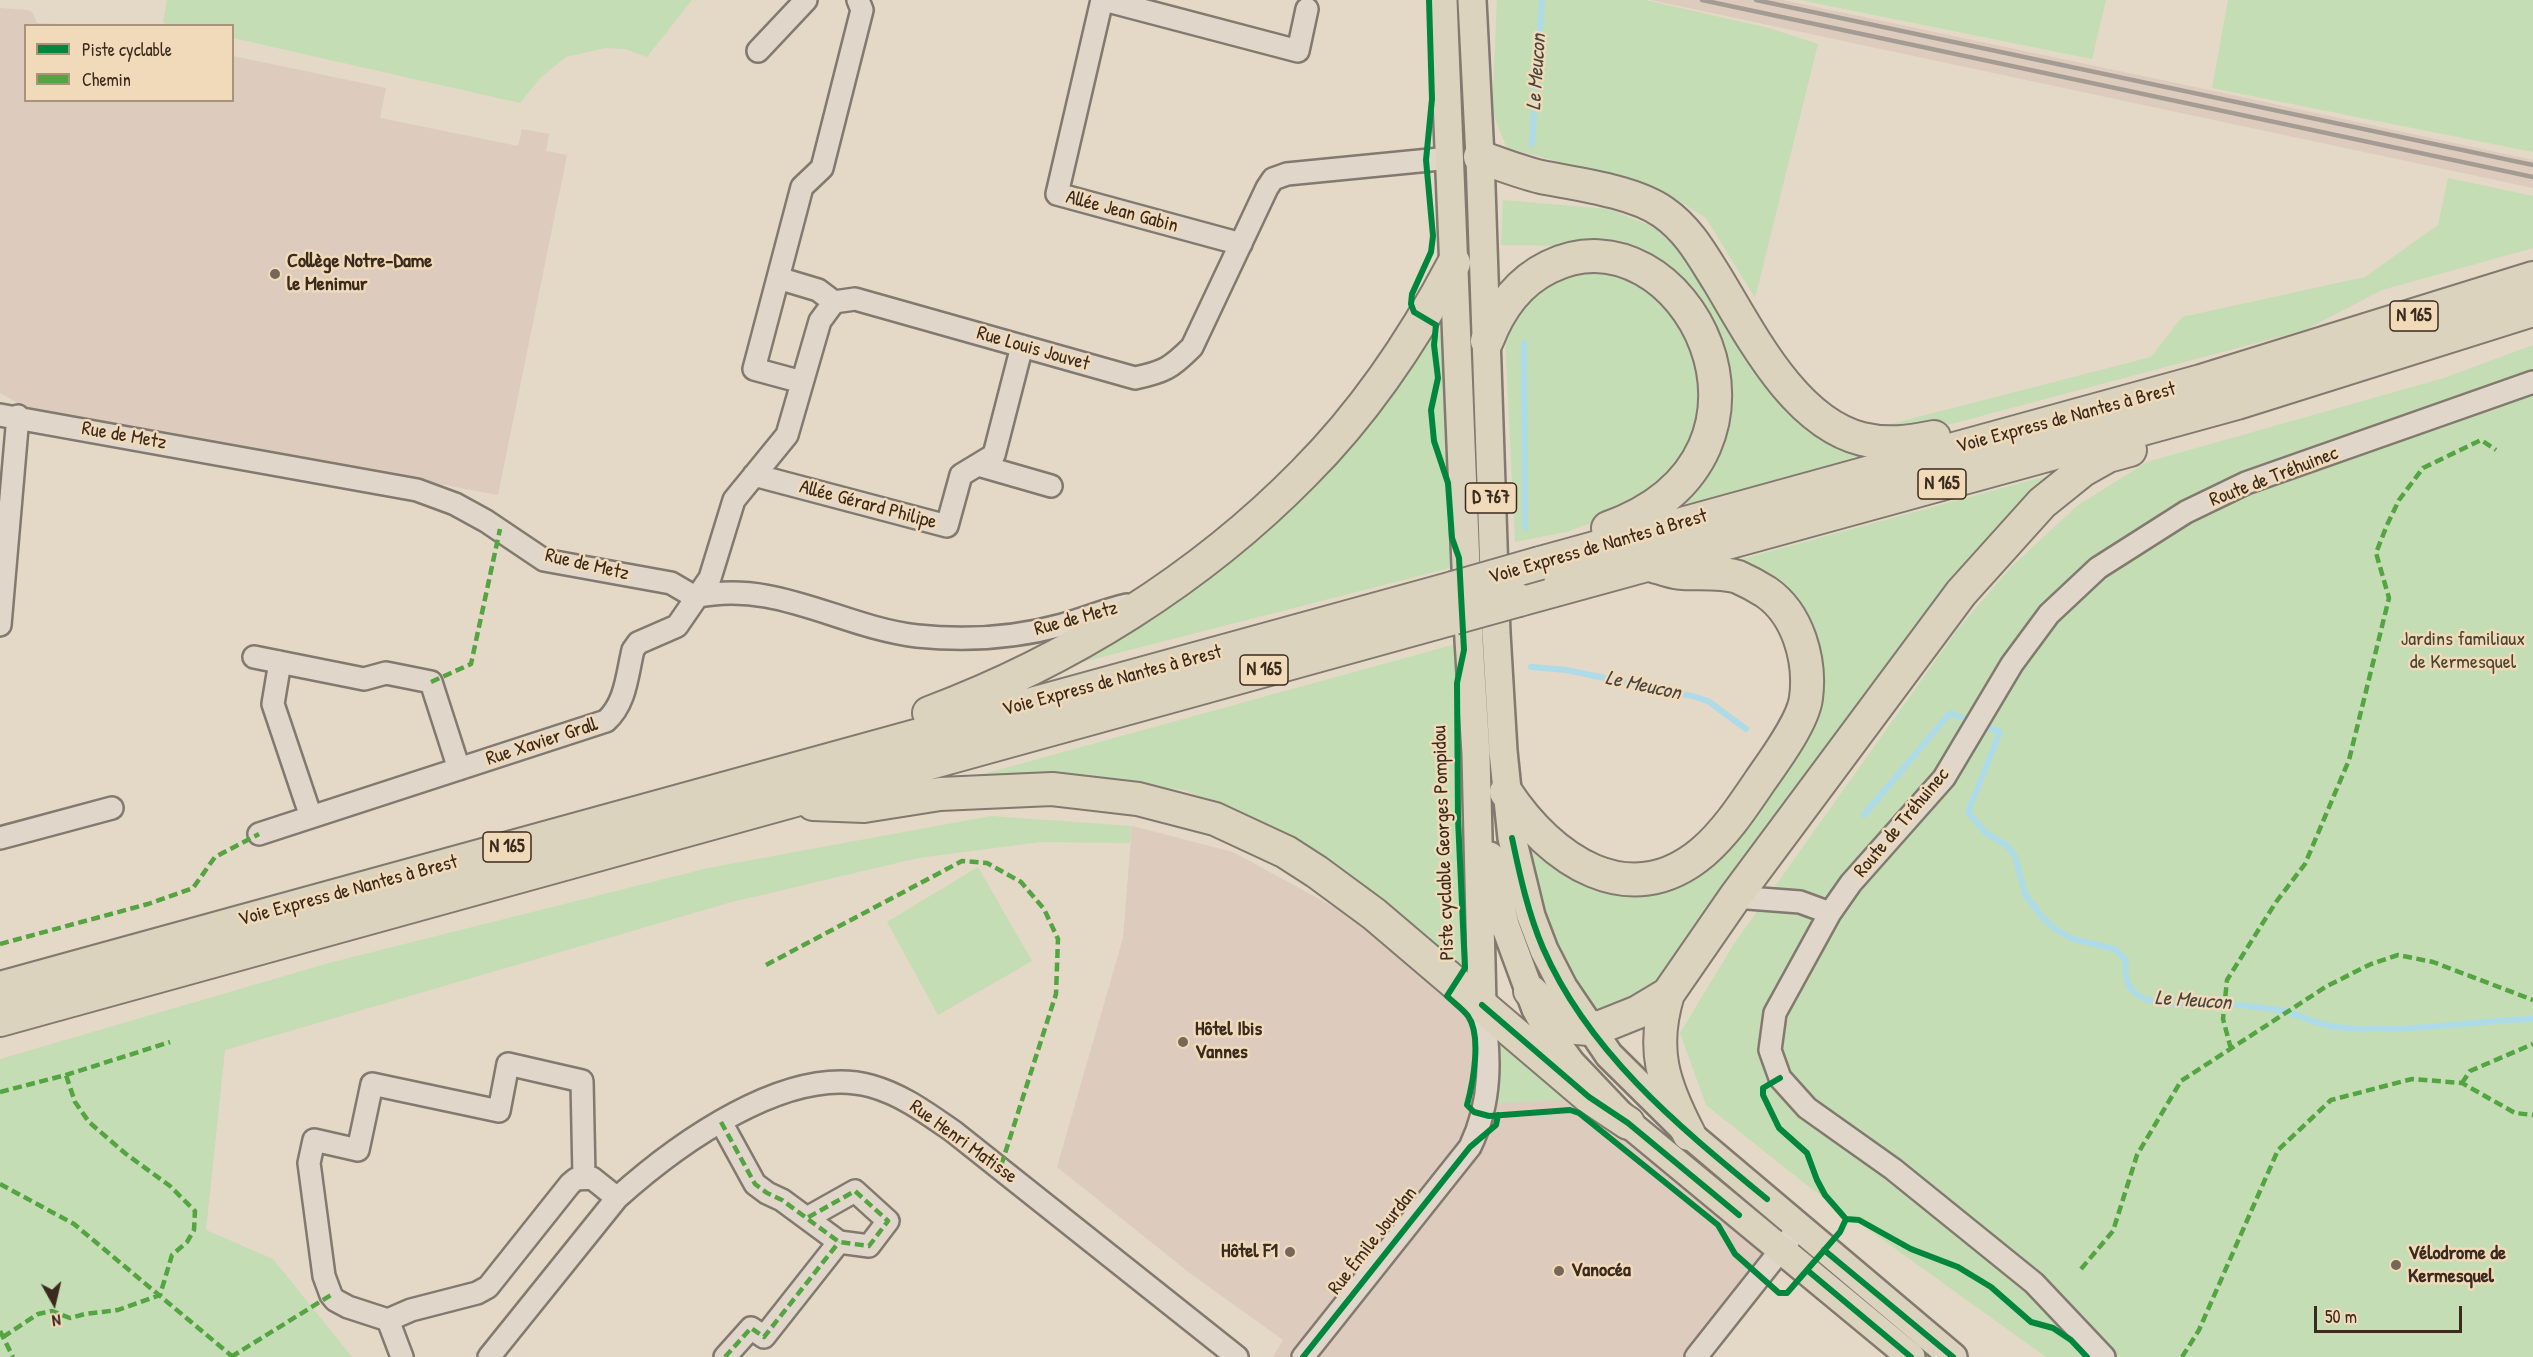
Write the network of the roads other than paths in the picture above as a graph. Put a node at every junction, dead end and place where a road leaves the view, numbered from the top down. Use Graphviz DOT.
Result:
graph roads {
  1 [pos="806,0"];
  2 [pos="858,0"];
  3 [pos="1103,0"];
  4 [pos="1443,0"];
  5 [pos="1472,0"];
  6 [pos="1307,9"];
  7 [pos="758,51"];
  8 [pos="1465,157"];
  9 [pos="1241,244"];
  10 [pos="1454,263"];
  11 [pos="778,278"];
  12 [pos="2533,278"];
  13 [pos="834,302"];
  14 [pos="2533,310"];
  15 [pos="1487,341"];
  16 [pos="1022,345"];
  17 [pos="802,382"];
  18 [pos="2533,382"];
  19 [pos="2237,403"];
  20 [pos="9,416"];
  21 [pos="1973,444"];
  22 [pos="978,465"];
  23 [pos="754,476"];
  24 [pos="1051,486"];
  25 [pos="1550,560"];
  26 [pos="1647,565"];
  27 [pos="695,597"];
  28 [pos="1146,602"];
  29 [pos="1454,603"];
  30 [pos="0,625"];
  31 [pos="254,657"];
  32 [pos="280,662"];
  33 [pos="1476,754"];
  34 [pos="459,769"];
  35 [pos="772,775"];
  36 [pos="1506,792"];
  37 [pos="788,803"];
  38 [pos="112,808"];
  39 [pos="311,817"];
  40 [pos="259,834"];
  41 [pos="0,838"];
  42 [pos="1736,897"];
  43 [pos="1830,913"];
  44 [pos="0,988"];
  45 [pos="1530,991"];
  46 [pos="1668,994"];
  47 [pos="1482,1005"];
  48 [pos="0,1020"];
  49 [pos="1590,1029"];
  50 [pos="721,1122"];
  51 [pos="1628,1123"];
  52 [pos="1689,1134"];
  53 [pos="584,1178"];
  54 [pos="617,1198"];
  55 [pos="807,1218"];
  56 [pos="1799,1227"];
  57 [pos="839,1242"];
  58 [pos="1780,1250"];
  59 [pos="388,1320"];
  60 [pos="402,1357"];
  61 [pos="489,1357"];
  62 [pos="725,1357"];
  63 [pos="1237,1357"];
  64 [pos="1303,1357"];
  65 [pos="1696,1357"];
  66 [pos="1911,1357"];
  67 [pos="1953,1357"];
  68 [pos="2104,1357"];
  1 -- 7 [label="street"];
  2 -- 11 [label="street"];
  3 -- 6 [label="street"];
  3 -- 9 [label="street, Allée Jean Gabin"];
  4 -- 8 [label="main road, D 767"];
  5 -- 8 [label="main road, D 767"];
  8 -- 9 [label="street, Rue Louis Jouvet"];
  8 -- 10 [label="main road, D 767"];
  8 -- 15 [label="main road, D 767"];
  8 -- 21 [label="highway"];
  9 -- 16 [label="street, Rue Louis Jouvet"];
  10 -- 28 [label="highway"];
  10 -- 33 [label="main road, D 767"];
  11 -- 13 [label="street"];
  11 -- 17 [label="street"];
  12 -- 21 [label="highway, Voie Express de Nantes à Brest / N 165"];
  13 -- 16 [label="street, Rue Louis Jouvet"];
  13 -- 17 [label="street"];
  14 -- 19 [label="highway, Voie Express de Nantes à Brest / N 165"];
  15 -- 25 [label="highway"];
  15 -- 36 [label="main road, D 767"];
  16 -- 22 [label="street, Allée Gérard Philipe"];
  17 -- 23 [label="street"];
  18 -- 43 [label="street, Route de Tréhuinec"];
  19 -- 26 [label="highway, Voie Express de Nantes à Brest / N 165"];
  19 -- 42 [label="highway"];
  20 -- 27 [label="street, Rue de Metz"];
  20 -- 30 [label="street"];
  21 -- 25 [label="highway, Voie Express de Nantes à Brest / N 165"];
  22 -- 23 [label="street, Allée Gérard Philipe"];
  22 -- 24 [label="street"];
  23 -- 27 [label="street"];
  25 -- 29 [label="highway, Voie Express de Nantes à Brest / N 165, bridge"];
  26 -- 29 [label="highway, Voie Express de Nantes à Brest / N 165, bridge"];
  26 -- 36 [label="highway"];
  27 -- 28 [label="street, Rue de Metz"];
  27 -- 34 [label="street, Rue Xavier Grall"];
  28 -- 35 [label="highway"];
  29 -- 35 [label="highway, Voie Express de Nantes à Brest / N 165"];
  29 -- 37 [label="highway, Voie Express de Nantes à Brest / N 165"];
  31 -- 32 [label="street, Rue Xavier Grall"];
  32 -- 34 [label="street, Rue Xavier Grall"];
  32 -- 39 [label="street"];
  33 -- 45 [label="main road, D 767"];
  33 -- 47 [label="main road"];
  34 -- 39 [label="street, Rue Xavier Grall"];
  35 -- 44 [label="highway, Voie Express de Nantes à Brest / N 165"];
  36 -- 49 [label="main road, D 767"];
  37 -- 47 [label="highway"];
  37 -- 48 [label="highway, Voie Express de Nantes à Brest / N 165"];
  38 -- 41 [label="street"];
  39 -- 40 [label="street, Rue Xavier Grall"];
  42 -- 43 [label="street"];
  42 -- 46 [label="highway"];
  43 -- 68 [label="street, Route de Tréhuinec"];
  45 -- 49 [label="highway"];
  45 -- 51 [label="main road, D 767"];
  46 -- 49 [label="highway"];
  46 -- 52 [label="highway"];
  47 -- 51 [label="highway"];
  47 -- 64 [label="street, Rue Émile Jourdan"];
  49 -- 52 [label="main road, D 767"];
  50 -- 54 [label="street, Rue Henri Matisse"];
  50 -- 55 [label="street"];
  50 -- 63 [label="street, Rue Henri Matisse"];
  51 -- 58 [label="main road, D 767"];
  52 -- 56 [label="main road, D 767"];
  53 -- 54 [label="street"];
  53 -- 59 [label="street"];
  53 -- 59 [label="street"];
  54 -- 61 [label="street, Rue Henri Matisse"];
  55 -- 57 [label="street"];
  55 -- 57 [label="street"];
  56 -- 58 [label="street"];
  56 -- 67 [label="main road, D 767"];
  57 -- 62 [label="street"];
  58 -- 65 [label="street"];
  58 -- 66 [label="main road, D 767"];
  59 -- 60 [label="street"];
}
